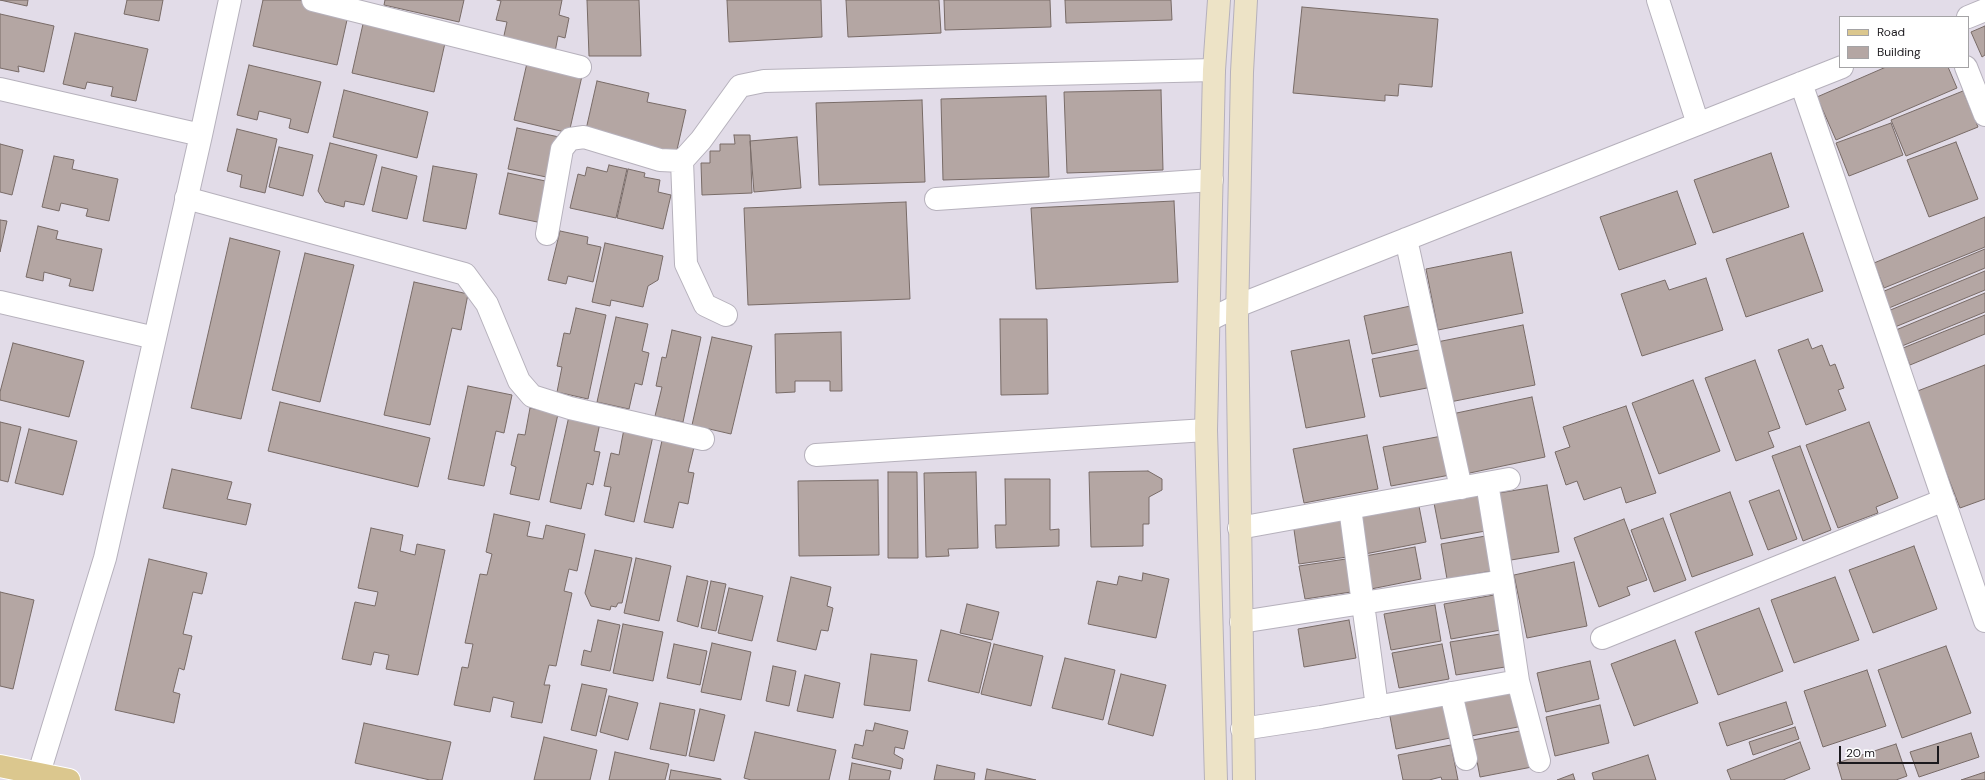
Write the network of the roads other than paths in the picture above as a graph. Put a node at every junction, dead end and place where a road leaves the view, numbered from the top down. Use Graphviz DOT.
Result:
graph roads {
  1 [pos="230,0"];
  2 [pos="313,0"];
  3 [pos="1219,0"];
  4 [pos="1246,0"];
  5 [pos="1658,0"];
  6 [pos="1985,10"];
  7 [pos="1969,17"];
  8 [pos="580,67"];
  9 [pos="1839,68"];
  10 [pos="1966,68"];
  11 [pos="1214,70"];
  12 [pos="1800,83"];
  13 [pos="0,89"];
  14 [pos="1985,115"];
  15 [pos="1698,124"];
  16 [pos="201,135"];
  17 [pos="682,161"];
  18 [pos="1212,180"];
  19 [pos="186,198"];
  20 [pos="936,199"];
  21 [pos="546,234"];
  22 [pos="1406,239"];
  23 [pos="0,302"];
  24 [pos="1237,306"];
  25 [pos="726,316"];
  26 [pos="1209,320"];
  27 [pos="155,338"];
  28 [pos="1206,430"];
  29 [pos="703,439"];
  30 [pos="816,455"];
  31 [pos="1509,479"];
  32 [pos="1487,483"];
  33 [pos="1461,488"];
  34 [pos="1944,500"];
  35 [pos="1350,508"];
  36 [pos="1239,528"];
  37 [pos="1503,581"];
  38 [pos="1363,604"];
  39 [pos="1985,621"];
  40 [pos="1241,622"];
  41 [pos="1602,638"];
  42 [pos="1518,681"];
  43 [pos="1451,693"];
  44 [pos="1377,707"];
  45 [pos="1242,729"];
  46 [pos="1466,759"];
  47 [pos="1539,761"];
  48 [pos="0,766"];
  49 [pos="39,773"];
  50 [pos="68,780"];
  51 [pos="1216,780"];
  52 [pos="1244,780"];
  1 -- 16 [label="street"];
  2 -- 8 [label="street"];
  3 -- 11 [label="main road"];
  4 -- 24 [label="main road"];
  5 -- 15 [label="street"];
  6 -- 7 [label="street"];
  9 -- 12 [label="street"];
  10 -- 14 [label="street"];
  11 -- 17 [label="street"];
  11 -- 18 [label="main road"];
  12 -- 15 [label="street"];
  12 -- 34 [label="street"];
  13 -- 16 [label="street"];
  15 -- 22 [label="street"];
  16 -- 19 [label="street"];
  17 -- 21 [label="street"];
  17 -- 25 [label="street"];
  18 -- 20 [label="street"];
  18 -- 26 [label="main road"];
  19 -- 27 [label="street"];
  19 -- 29 [label="street"];
  22 -- 24 [label="street"];
  22 -- 33 [label="street"];
  23 -- 27 [label="street"];
  24 -- 26 [label="street"];
  24 -- 36 [label="main road"];
  26 -- 28 [label="main road"];
  27 -- 49 [label="street"];
  28 -- 30 [label="street"];
  28 -- 51 [label="main road"];
  31 -- 32 [label="street"];
  32 -- 33 [label="street"];
  32 -- 37 [label="street"];
  33 -- 35 [label="street"];
  34 -- 39 [label="street"];
  34 -- 41 [label="street"];
  35 -- 36 [label="street"];
  35 -- 38 [label="street"];
  36 -- 40 [label="main road"];
  37 -- 38 [label="street"];
  37 -- 42 [label="street"];
  38 -- 40 [label="street"];
  38 -- 44 [label="street"];
  40 -- 45 [label="main road"];
  42 -- 43 [label="street"];
  42 -- 47 [label="street"];
  43 -- 44 [label="street"];
  43 -- 46 [label="street"];
  44 -- 45 [label="street"];
  45 -- 52 [label="main road"];
  48 -- 49 [label="main road"];
  49 -- 50 [label="main road"];
}
